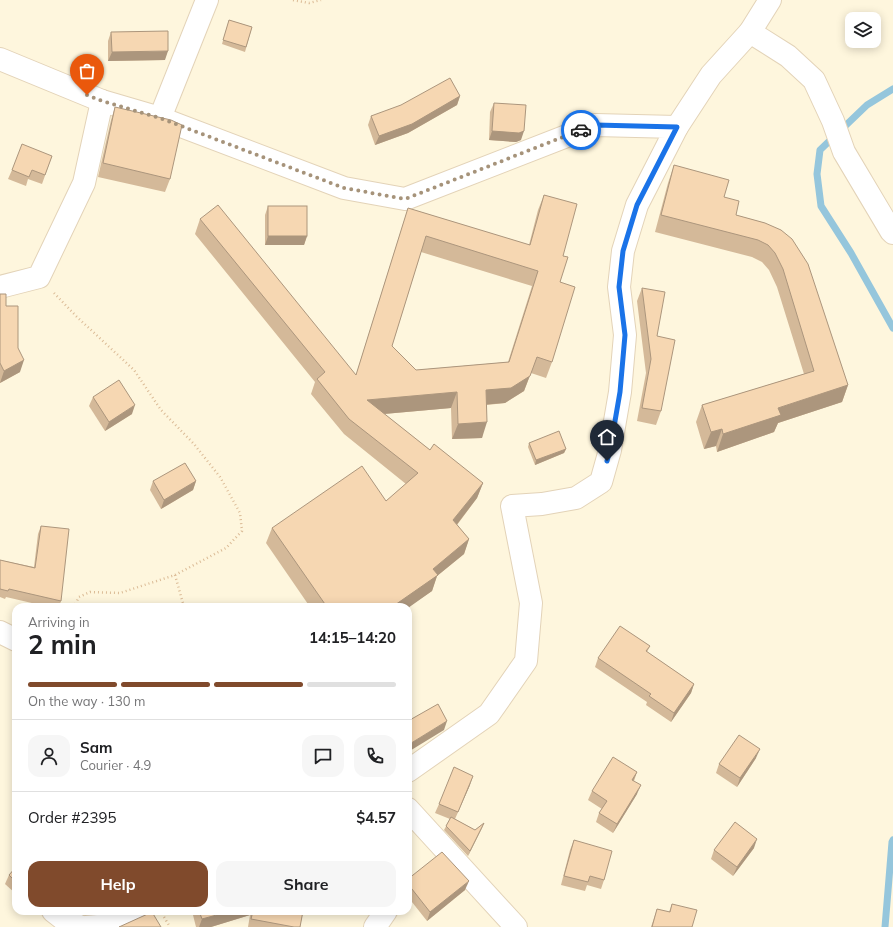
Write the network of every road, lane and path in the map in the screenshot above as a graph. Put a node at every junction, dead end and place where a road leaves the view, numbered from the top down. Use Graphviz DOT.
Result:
graph roads {
  1 [pos="207,0"];
  2 [pos="293,0"];
  3 [pos="321,0"];
  4 [pos="770,0"];
  5 [pos="750,32"];
  6 [pos="0,59"];
  7 [pos="102,101"];
  8 [pos="160,118"];
  9 [pos="677,127"];
  10 [pos="893,233"];
  11 [pos="39,277"];
  12 [pos="0,287"];
  13 [pos="174,576"];
  14 [pos="76,603"];
  15 [pos="183,603"];
  16 [pos="0,632"];
  17 [pos="12,638"];
  18 [pos="412,768"];
  19 [pos="412,813"];
  20 [pos="58,915"];
  21 [pos="131,915"];
  22 [pos="383,915"];
  23 [pos="164,916"];
  24 [pos="81,927"];
  25 [pos="86,927"];
  26 [pos="170,927"];
  27 [pos="375,927"];
  28 [pos="516,927"];
  1 -- 8 [label="street"];
  2 -- 3 [label="path"];
  4 -- 5 [label="street"];
  5 -- 9 [label="street"];
  5 -- 10 [label="street"];
  6 -- 7 [label="street"];
  7 -- 8 [label="street"];
  7 -- 11 [label="street"];
  8 -- 9 [label="street"];
  9 -- 18 [label="street"];
  11 -- 12 [label="street"];
  11 -- 13 [label="path"];
  13 -- 14 [label="path"];
  13 -- 15 [label="path"];
  16 -- 17 [label="street"];
  19 -- 28 [label="street"];
  20 -- 24 [label="street"];
  21 -- 25 [label="street"];
  22 -- 27 [label="street"];
  23 -- 26 [label="path"];
}
